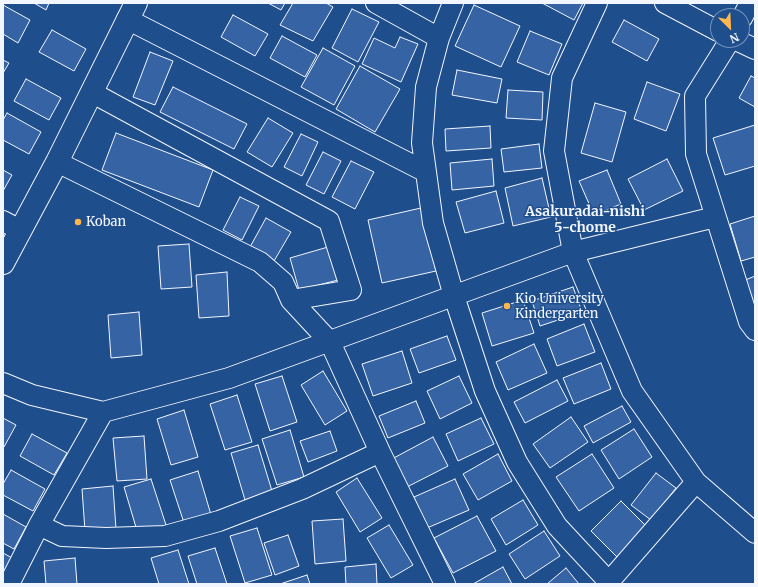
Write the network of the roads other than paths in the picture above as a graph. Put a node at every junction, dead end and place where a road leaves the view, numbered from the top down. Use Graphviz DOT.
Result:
graph roads {
  1 [pos="376,3"];
  2 [pos="454,3"];
  3 [pos="597,3"];
  4 [pos="665,3"];
  5 [pos="132,11"];
  6 [pos="710,27"];
  7 [pos="440,38"];
  8 [pos="725,48"];
  9 [pos="90,92"];
  10 [pos="57,162"];
  11 [pos="426,172"];
  12 [pos="715,217"];
  13 [pos="11,226"];
  14 [pos="572,252"];
  15 [pos="3,263"];
  16 [pos="454,296"];
  17 [pos="291,300"];
  18 [pos="755,330"];
  19 [pos="330,342"];
  20 [pos="3,383"];
  21 [pos="102,412"];
  22 [pos="380,452"];
  23 [pos="696,482"];
  24 [pos="40,525"];
  25 [pos="755,533"];
  26 [pos="437,582"];
  27 [pos="608,583"];
  28 [pos="9,584"];
  1 -- 7 [label="street"];
  2 -- 7 [label="street"];
  3 -- 14 [label="street"];
  4 -- 6 [label="street"];
  5 -- 9 [label="street"];
  5 -- 11 [label="street"];
  7 -- 11 [label="street"];
  8 -- 12 [label="street"];
  9 -- 10 [label="street"];
  9 -- 17 [label="street"];
  10 -- 13 [label="street"];
  10 -- 17 [label="street"];
  11 -- 16 [label="street"];
  12 -- 14 [label="street"];
  12 -- 18 [label="street"];
  13 -- 15 [label="street"];
  14 -- 16 [label="street"];
  14 -- 23 [label="street"];
  16 -- 19 [label="street"];
  16 -- 27 [label="street"];
  17 -- 19 [label="street"];
  19 -- 21 [label="street"];
  19 -- 22 [label="street"];
  20 -- 21 [label="street"];
  21 -- 24 [label="street"];
  22 -- 24 [label="street"];
  22 -- 26 [label="street"];
  23 -- 25 [label="street"];
  23 -- 27 [label="street"];
  24 -- 28 [label="street"];
}
